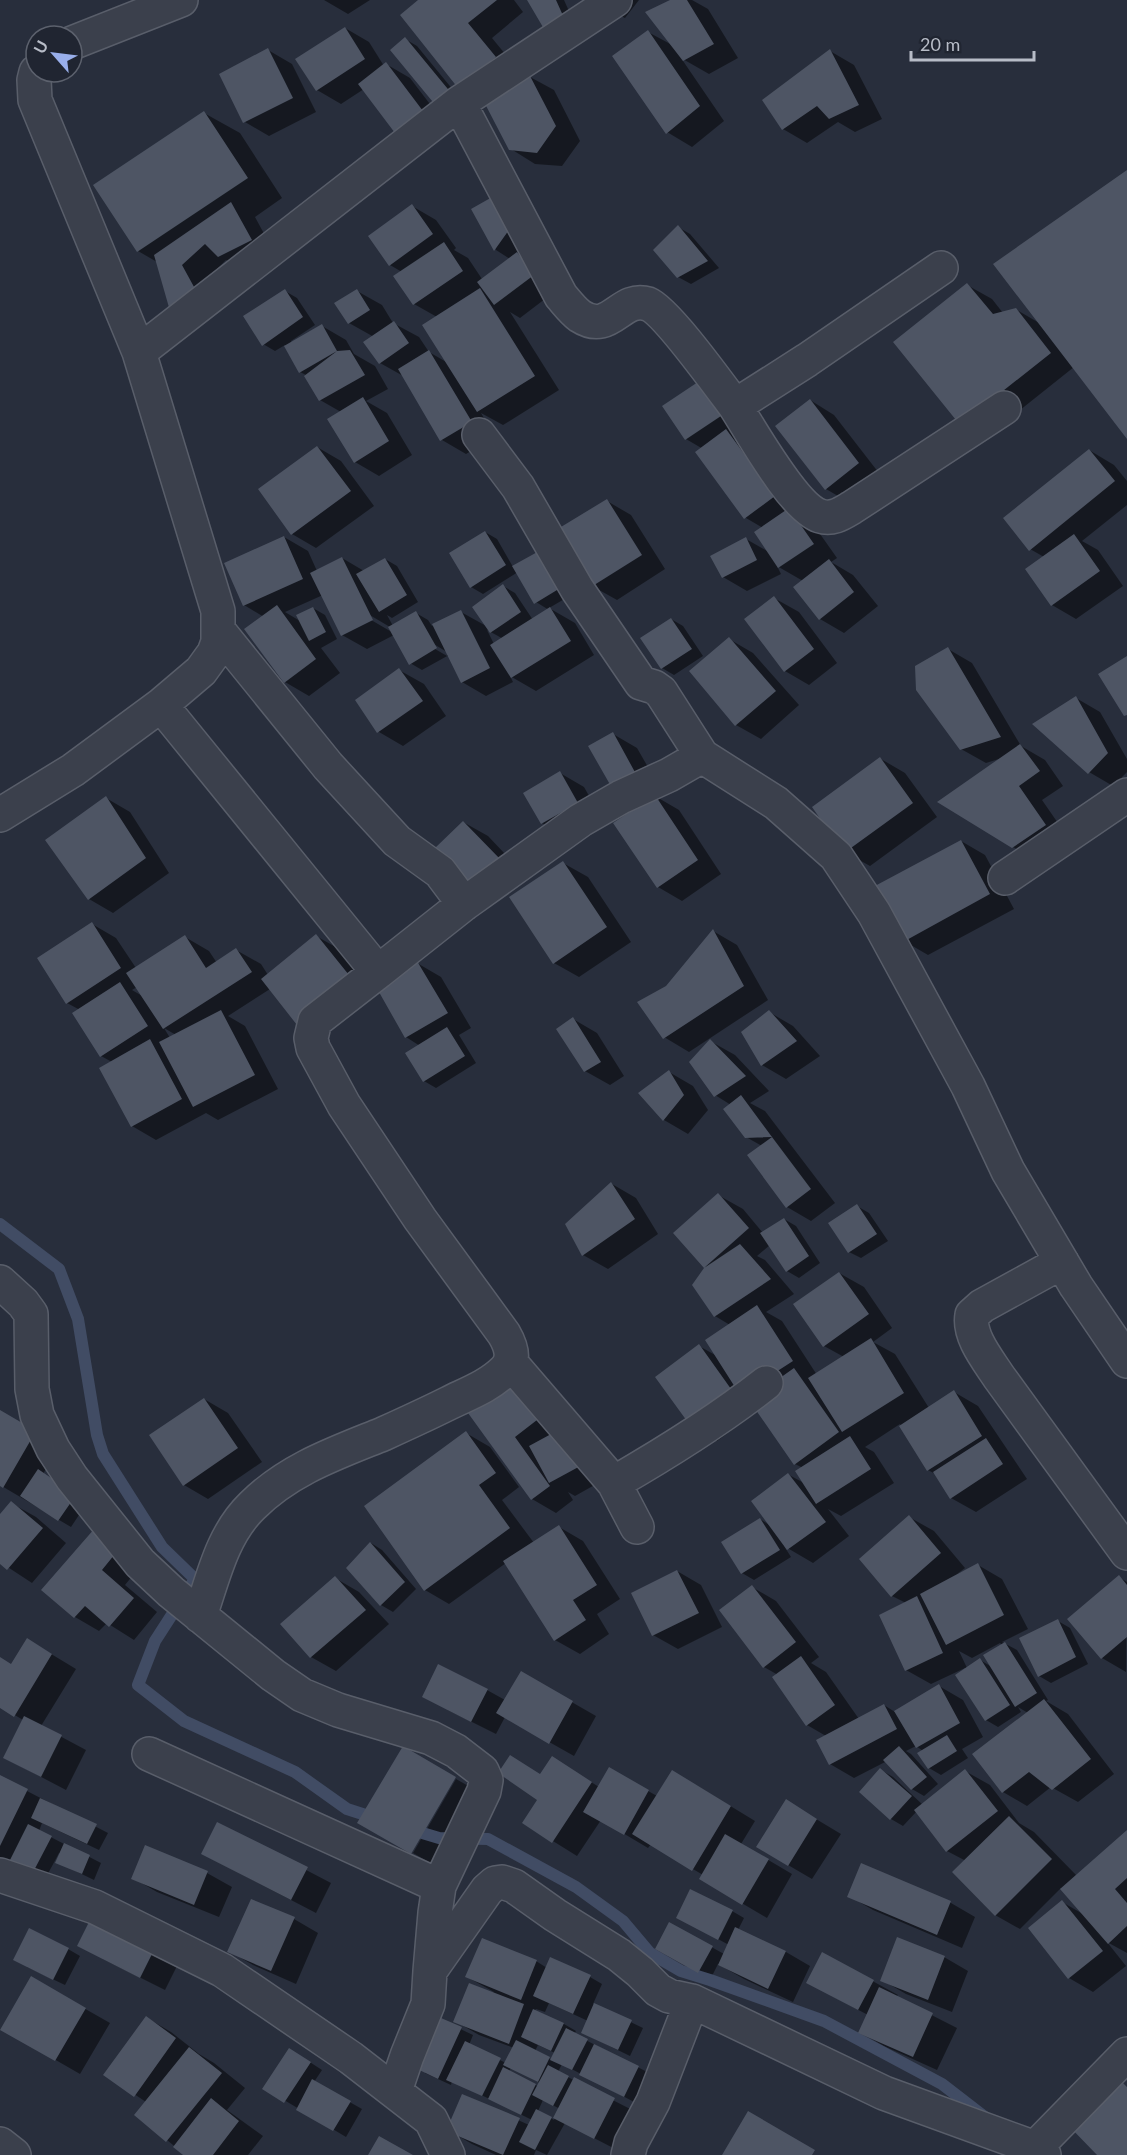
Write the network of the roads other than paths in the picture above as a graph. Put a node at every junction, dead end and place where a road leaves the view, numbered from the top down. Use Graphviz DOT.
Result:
graph roads {
  1 [pos="181,0"];
  2 [pos="615,0"];
  3 [pos="84,38"];
  4 [pos="34,84"];
  5 [pos="459,103"];
  6 [pos="941,268"];
  7 [pos="140,352"];
  8 [pos="735,406"];
  9 [pos="1005,408"];
  10 [pos="479,435"];
  11 [pos="218,630"];
  12 [pos="161,705"];
  13 [pos="702,756"];
  14 [pos="1124,803"];
  15 [pos="0,815"];
  16 [pos="1005,878"];
  17 [pos="464,904"];
  18 [pos="378,972"];
  19 [pos="1062,1262"];
  20 [pos="0,1282"];
  21 [pos="1127,1361"];
  22 [pos="510,1362"];
  23 [pos="766,1383"];
  24 [pos="614,1483"];
  25 [pos="637,1527"];
  26 [pos="1127,1553"];
  27 [pos="200,1616"];
  28 [pos="148,1754"];
  29 [pos="0,1875"];
  30 [pos="439,1886"];
  31 [pos="430,1971"];
  32 [pos="692,2001"];
  33 [pos="1127,2054"];
  34 [pos="395,2091"];
  35 [pos="0,2144"];
  36 [pos="1039,2152"];
  37 [pos="14,2155"];
  38 [pos="448,2155"];
  39 [pos="628,2155"];
  1 -- 3 [label="street"];
  2 -- 5 [label="street"];
  4 -- 7 [label="street"];
  5 -- 7 [label="street"];
  5 -- 8 [label="street"];
  6 -- 8 [label="street"];
  7 -- 11 [label="street"];
  8 -- 9 [label="street"];
  10 -- 13 [label="street"];
  11 -- 12 [label="street"];
  11 -- 17 [label="street"];
  12 -- 15 [label="street"];
  12 -- 18 [label="street"];
  13 -- 17 [label="street"];
  13 -- 19 [label="street"];
  14 -- 16 [label="street"];
  17 -- 18 [label="street"];
  18 -- 22 [label="street"];
  19 -- 21 [label="street"];
  19 -- 26 [label="street"];
  20 -- 27 [label="street"];
  22 -- 24 [label="street"];
  22 -- 27 [label="street"];
  23 -- 24 [label="street"];
  24 -- 25 [label="street"];
  27 -- 30 [label="street"];
  28 -- 30 [label="street"];
  29 -- 34 [label="street"];
  30 -- 31 [label="street"];
  31 -- 32 [label="street"];
  31 -- 34 [label="street"];
  32 -- 36 [label="street"];
  32 -- 39 [label="street"];
  33 -- 36 [label="street"];
  34 -- 38 [label="street"];
  35 -- 37 [label="street"];
}
